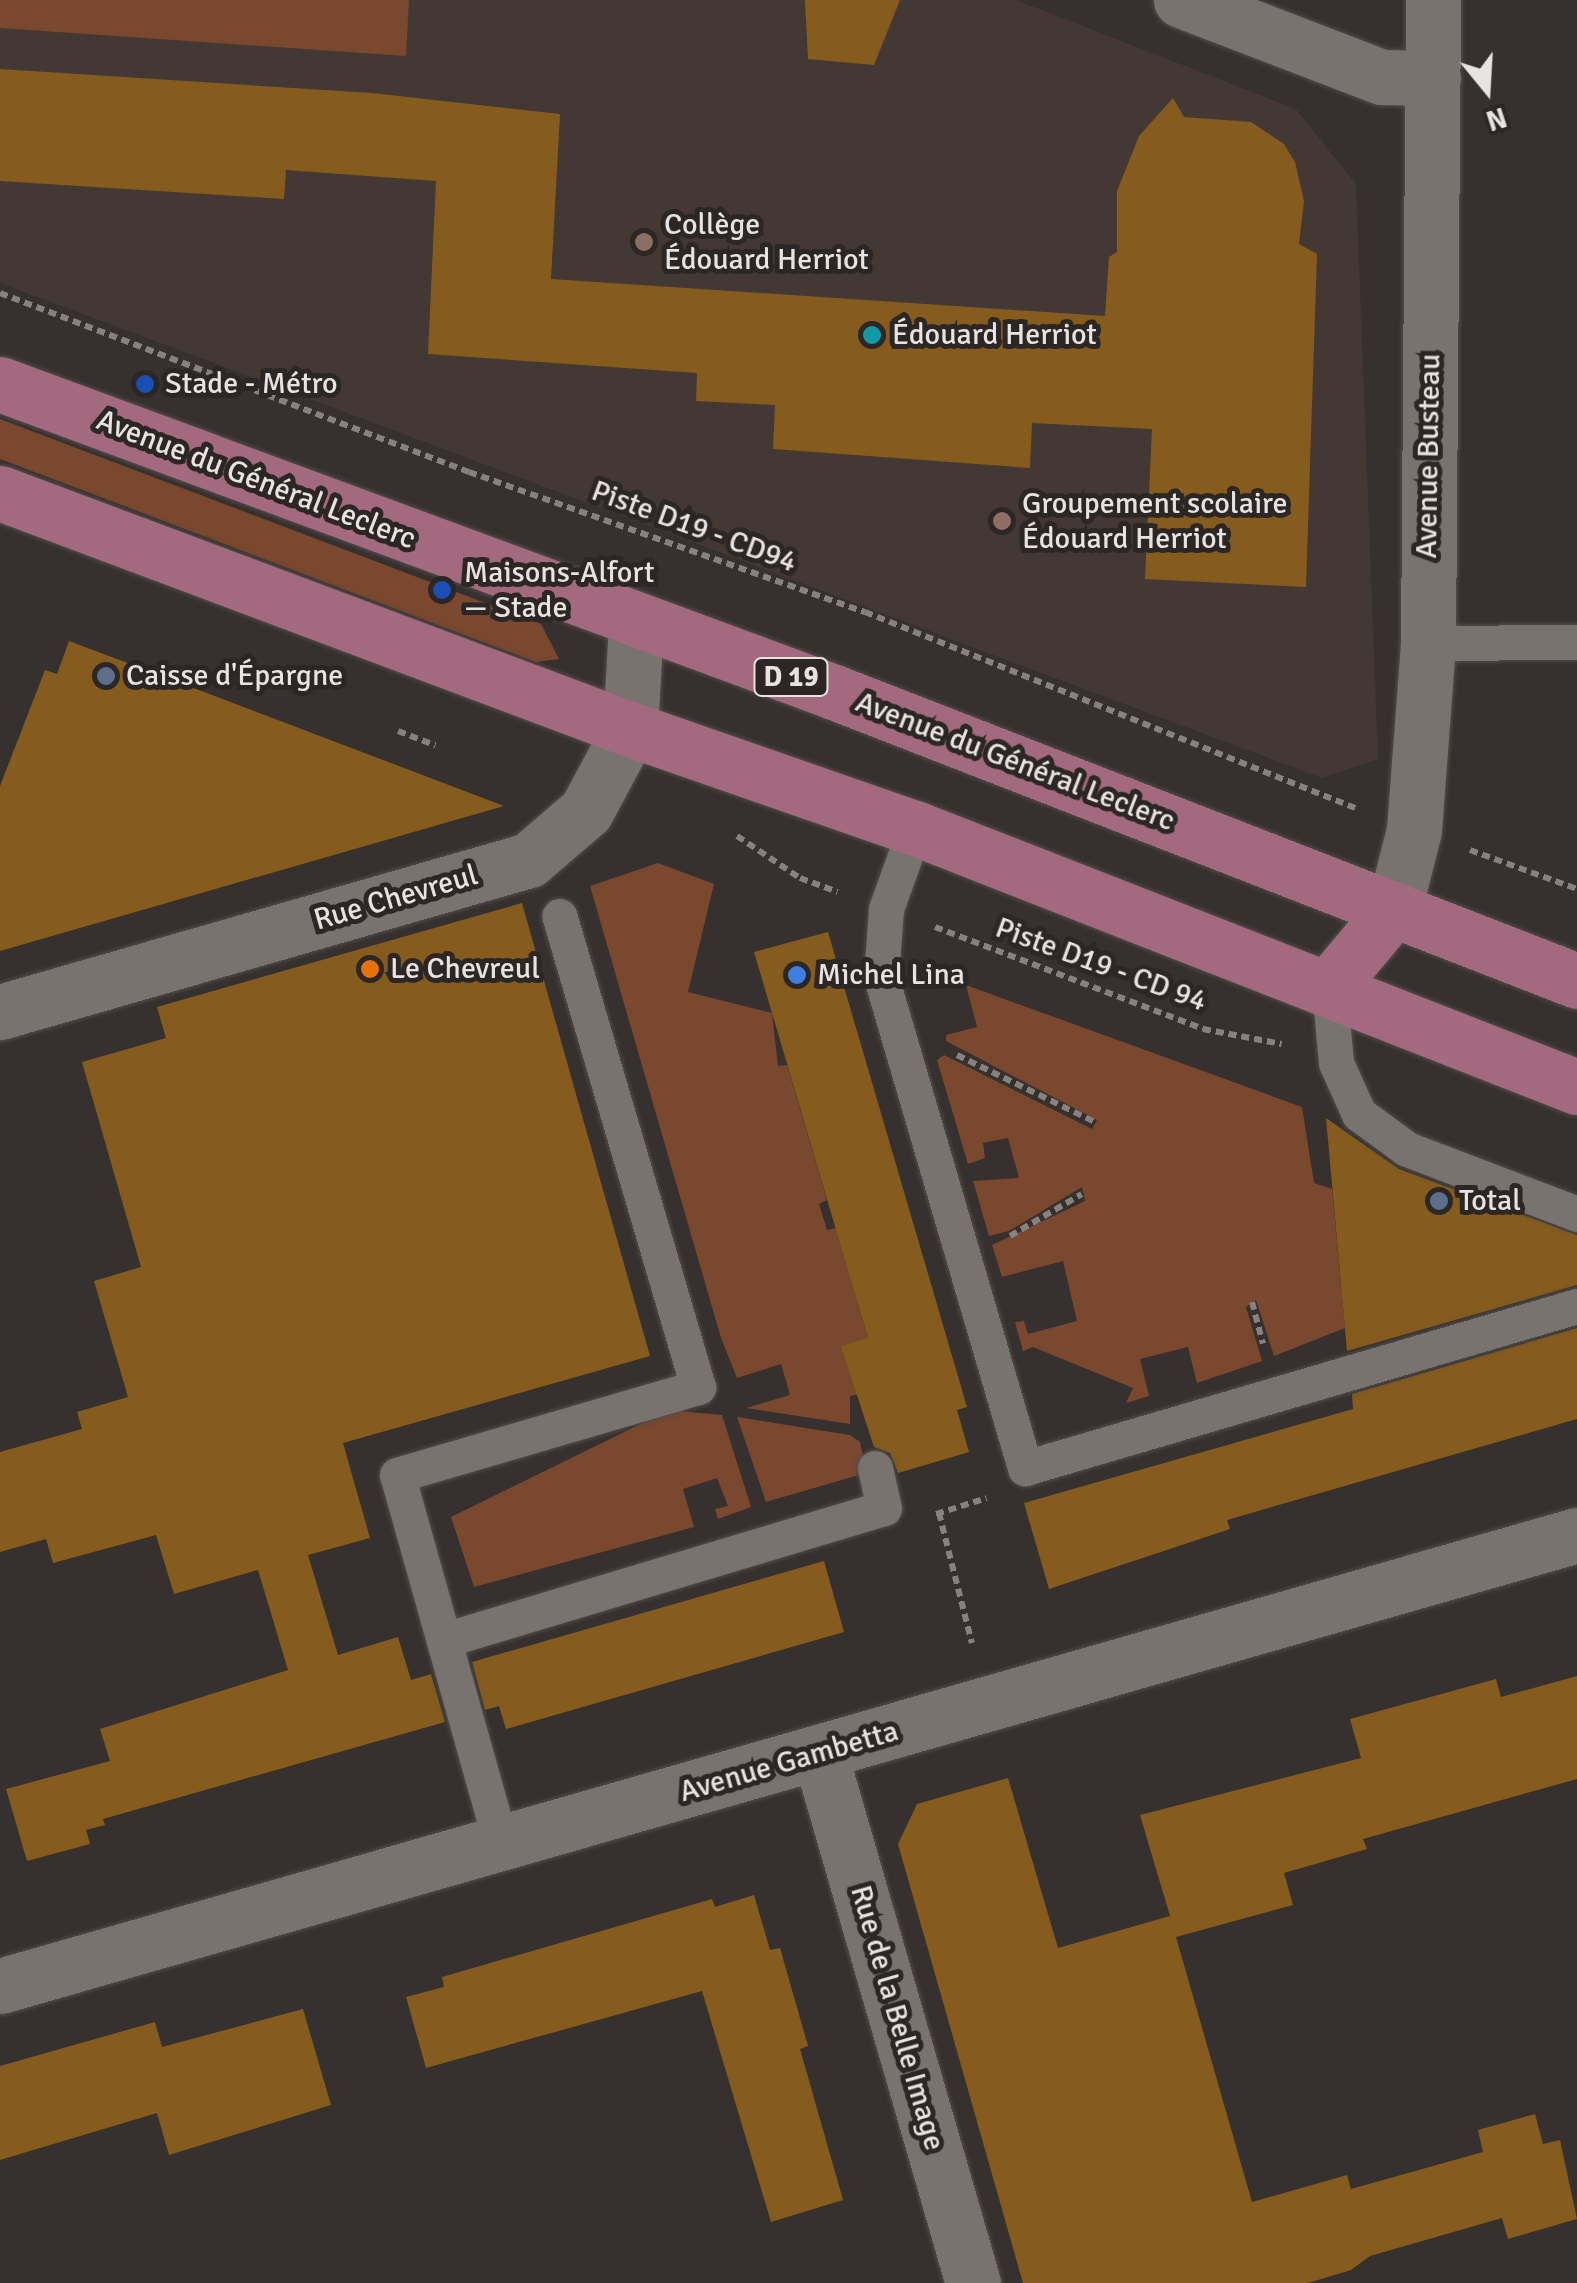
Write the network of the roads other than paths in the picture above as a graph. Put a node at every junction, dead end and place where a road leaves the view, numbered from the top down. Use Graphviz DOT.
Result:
graph roads {
  1 [pos="1181,0"];
  2 [pos="1433,0"];
  3 [pos="1433,78"];
  4 [pos="0,384"];
  5 [pos="0,493"];
  6 [pos="636,624"];
  7 [pos="1428,642"];
  8 [pos="1577,642"];
  9 [pos="630,730"];
  10 [pos="915,828"];
  11 [pos="1394,909"];
  12 [pos="559,916"];
  13 [pos="1577,981"];
  14 [pos="1329,987"];
  15 [pos="0,1012"];
  16 [pos="1577,1087"];
  17 [pos="1577,1214"];
  18 [pos="1577,1306"];
  19 [pos="875,1468"];
  20 [pos="1577,1535"];
  21 [pos="444,1640"];
  22 [pos="820,1754"];
  23 [pos="501,1844"];
  24 [pos="0,1986"];
  25 [pos="973,2283"];
  1 -- 3 [label="street"];
  2 -- 3 [label="street, Avenue Busteau"];
  3 -- 7 [label="street, Avenue Busteau"];
  4 -- 6 [label="main road, Avenue du Général Leclerc / D 19"];
  5 -- 9 [label="main road"];
  6 -- 9 [label="street, Rue Chevreul"];
  6 -- 11 [label="main road, Avenue du Général Leclerc / D 19"];
  7 -- 8 [label="lane"];
  7 -- 11 [label="street, Avenue Busteau"];
  9 -- 10 [label="main road"];
  9 -- 15 [label="street, Rue Chevreul"];
  10 -- 14 [label="main road"];
  10 -- 18 [label="lane"];
  11 -- 13 [label="main road, Avenue du Général Leclerc / D 19"];
  11 -- 14 [label="main road"];
  12 -- 21 [label="lane"];
  14 -- 16 [label="main road"];
  14 -- 17 [label="lane"];
  19 -- 21 [label="lane"];
  20 -- 22 [label="street, Avenue Gambetta"];
  21 -- 23 [label="lane"];
  22 -- 23 [label="street, Avenue Gambetta"];
  22 -- 25 [label="street, Rue de la Belle Image"];
  23 -- 24 [label="street, Avenue Gambetta"];
}
